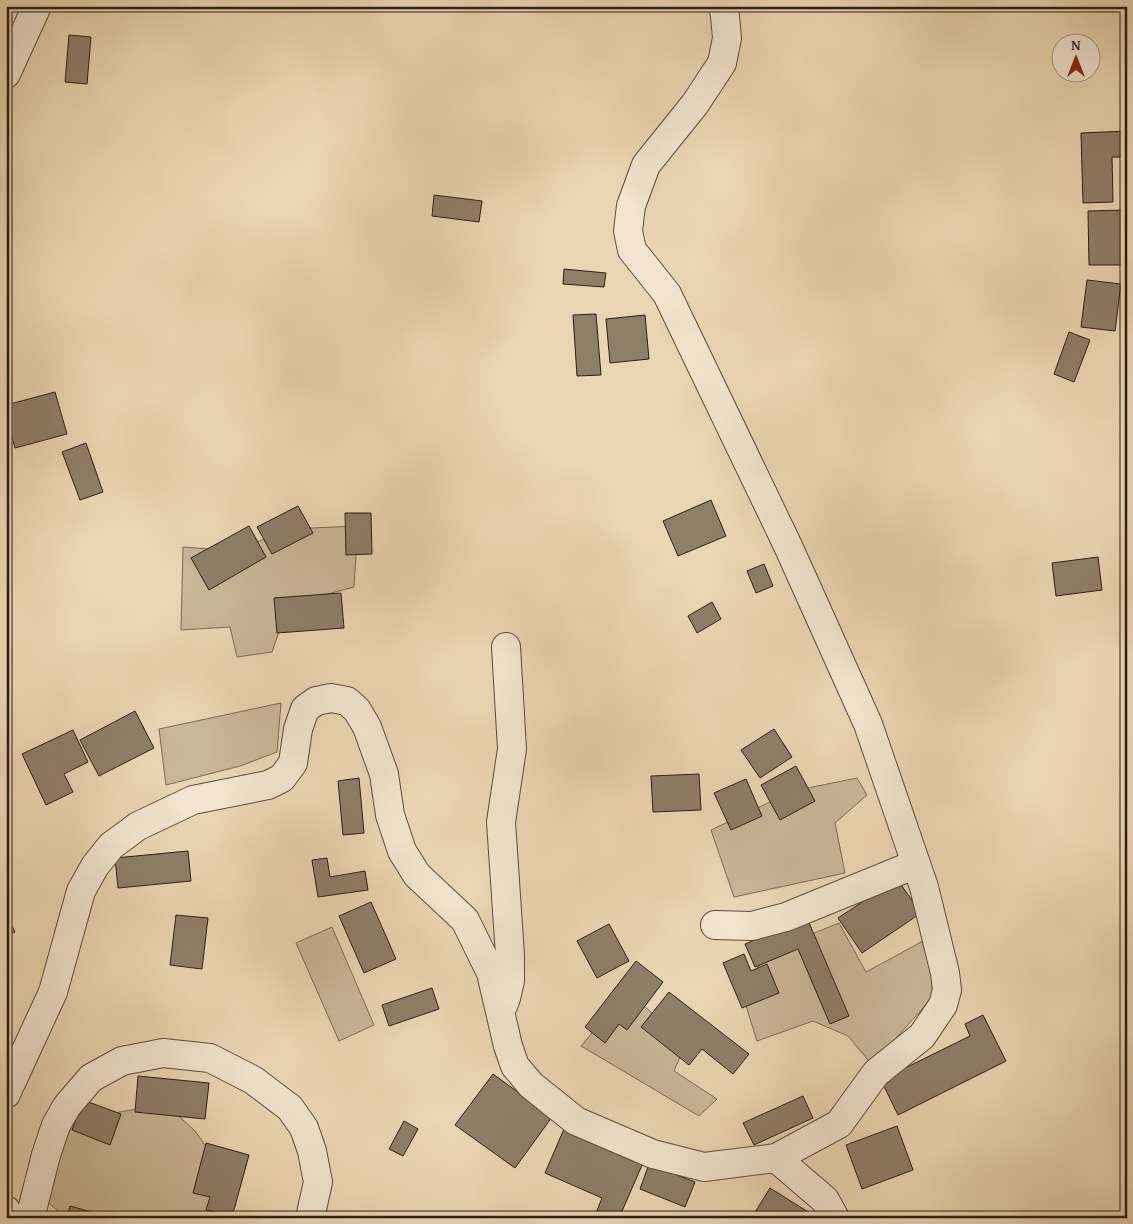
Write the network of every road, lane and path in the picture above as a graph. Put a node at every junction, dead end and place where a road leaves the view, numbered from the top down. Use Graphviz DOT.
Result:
graph roads {
  1 [pos="38,6"];
  2 [pos="723,6"];
  3 [pos="6,74"];
  4 [pos="506,647"];
  5 [pos="916,864"];
  6 [pos="715,924"];
  7 [pos="500,1013"];
  8 [pos="6,1094"];
  9 [pos="776,1158"];
  10 [pos="6,1210"];
  11 [pos="10,1218"];
  12 [pos="30,1218"];
  13 [pos="310,1218"];
  14 [pos="835,1218"];
  1 -- 3 [label="street"];
  2 -- 5 [label="street"];
  4 -- 7 [label="street"];
  5 -- 6 [label="street"];
  5 -- 9 [label="street"];
  7 -- 8 [label="street"];
  7 -- 9 [label="street"];
  9 -- 14 [label="street"];
  10 -- 11 [label="street"];
  12 -- 13 [label="street"];
}
